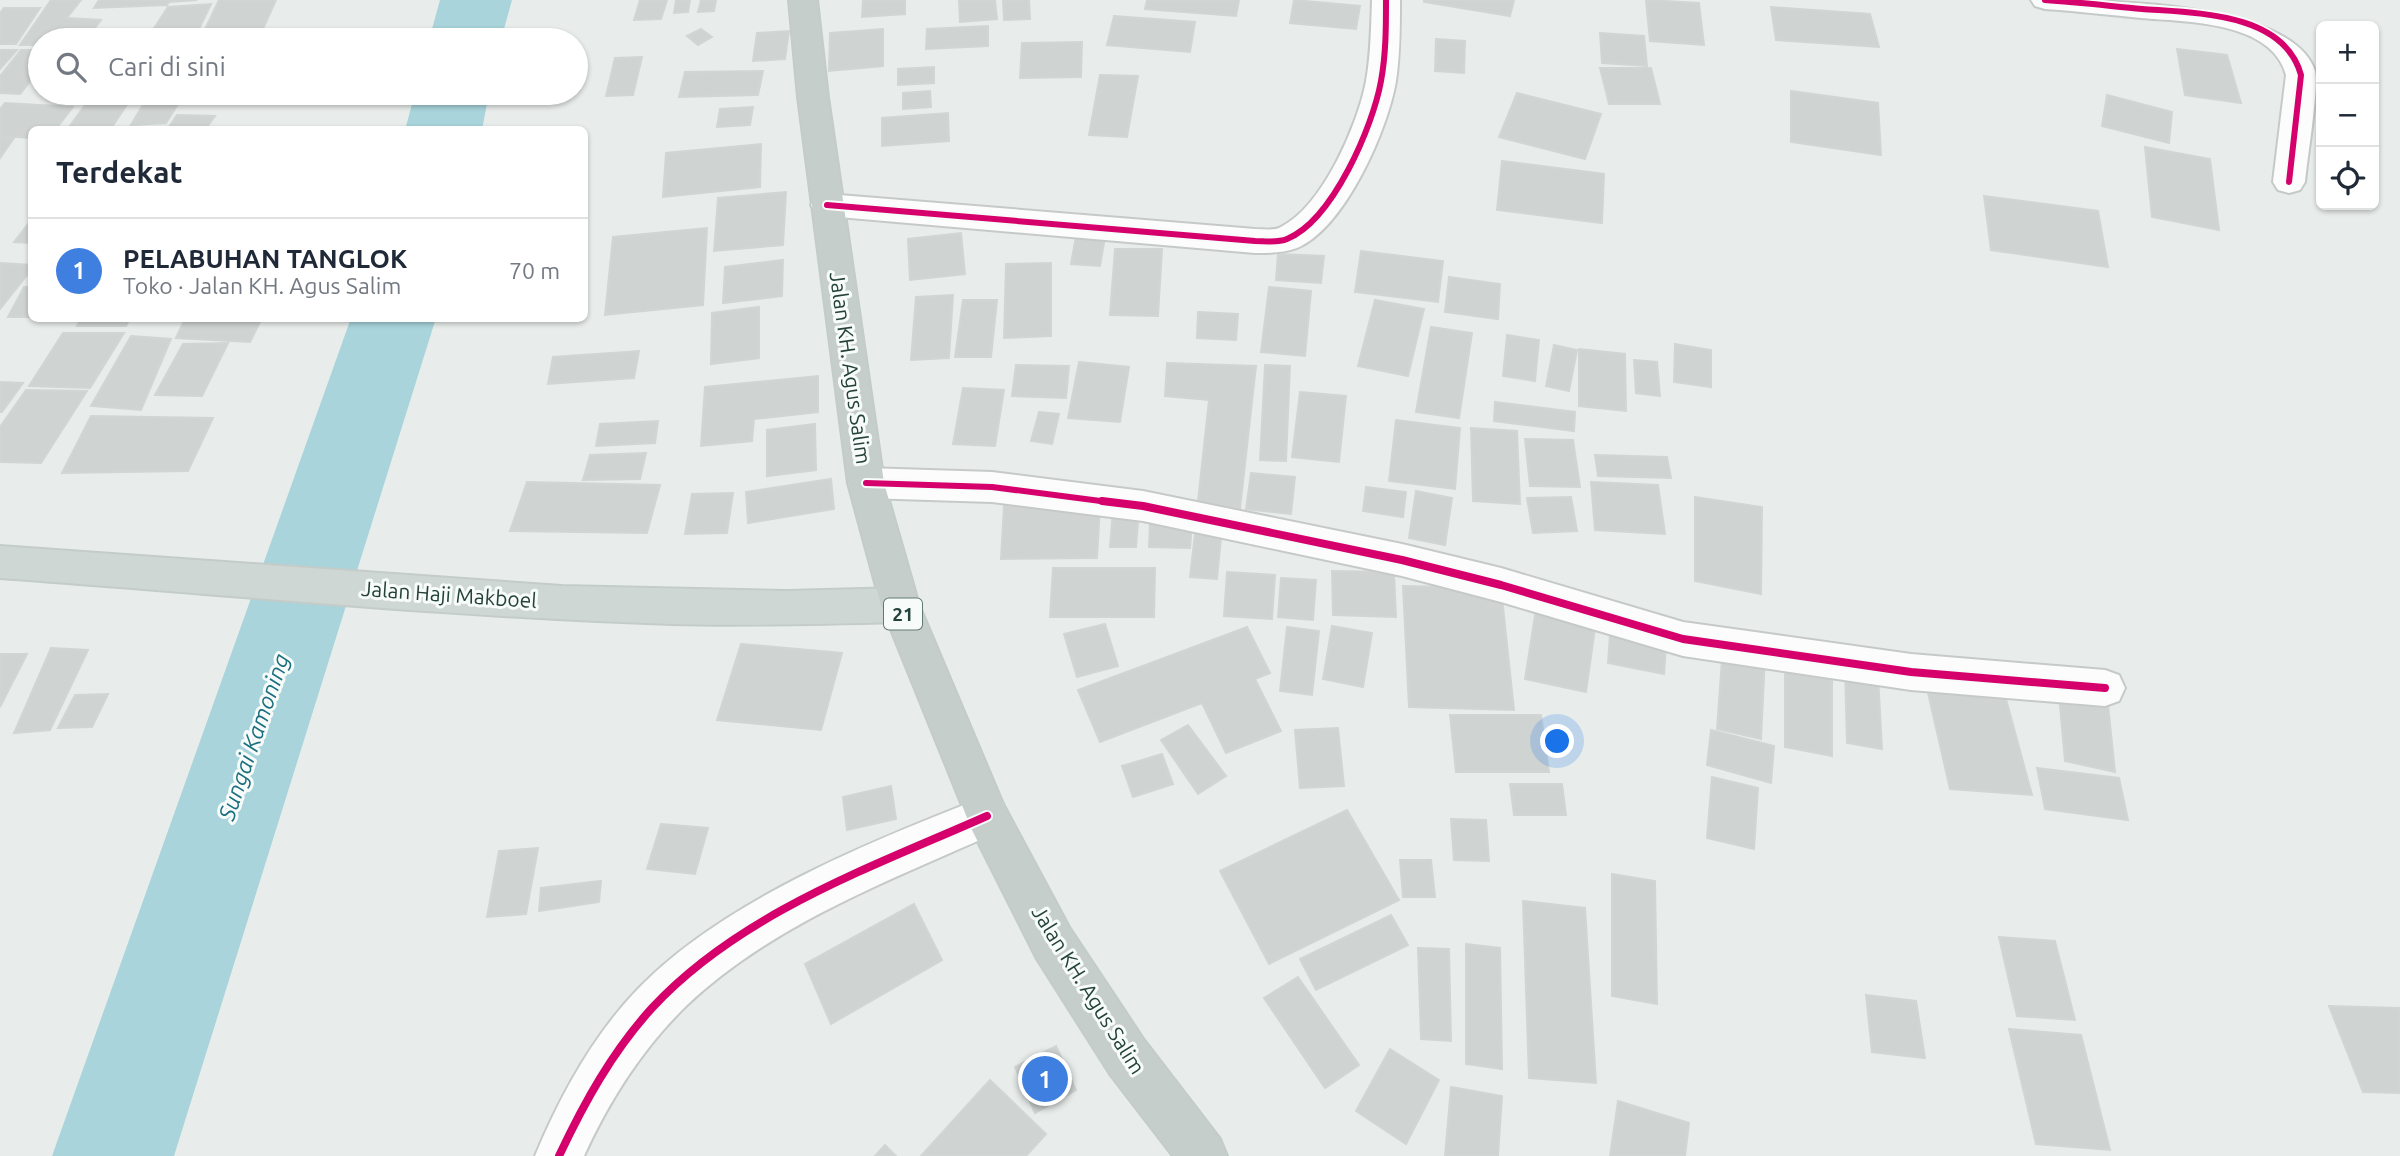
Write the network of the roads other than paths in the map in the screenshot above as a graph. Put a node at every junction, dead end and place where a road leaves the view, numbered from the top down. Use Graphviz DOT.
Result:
graph roads {
  1 [pos="803,0"];
  2 [pos="1386,0"];
  3 [pos="2045,0"];
  4 [pos="2289,182"];
  5 [pos="827,205"];
  6 [pos="866,483"];
  7 [pos="0,562"];
  8 [pos="900,605"];
  9 [pos="2105,688"];
  10 [pos="987,816"];
  11 [pos="559,1156"];
  12 [pos="1203,1156"];
  1 -- 5 [label="highway, Jalan KH. Agus Salim / 21"];
  2 -- 5 [label="street"];
  3 -- 4 [label="street"];
  5 -- 6 [label="highway, Jalan KH. Agus Salim / 21"];
  6 -- 8 [label="highway, Jalan KH. Agus Salim / 21"];
  6 -- 9 [label="street"];
  7 -- 8 [label="main road, Jalan Haji Makboel"];
  8 -- 10 [label="highway, Jalan KH. Agus Salim / 21"];
  10 -- 11 [label="street"];
  10 -- 12 [label="highway, Jalan KH. Agus Salim / 21"];
}
